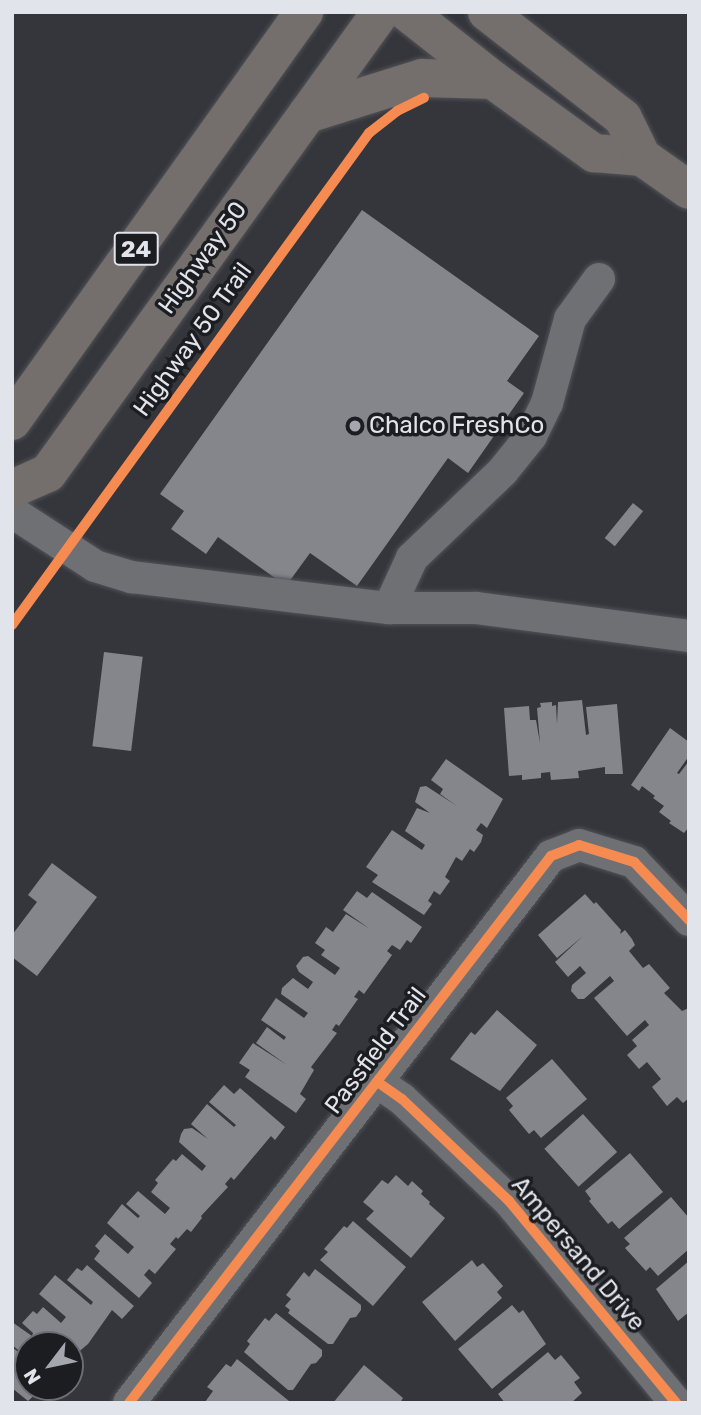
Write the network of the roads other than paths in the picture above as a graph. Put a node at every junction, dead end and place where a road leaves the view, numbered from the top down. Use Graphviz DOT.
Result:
graph roads {
  1 [pos="271,12"];
  2 [pos="304,12"];
  3 [pos="381,12"];
  4 [pos="407,12"];
  5 [pos="487,12"];
  6 [pos="526,12"];
  7 [pos="562,71"];
  8 [pos="260,78"];
  9 [pos="493,80"];
  10 [pos="307,114"];
  11 [pos="642,157"];
  12 [pos="689,190"];
  13 [pos="599,279"];
  14 [pos="12,421"];
  15 [pos="12,489"];
  16 [pos="12,512"];
  17 [pos="389,608"];
  18 [pos="689,636"];
  19 [pos="689,642"];
  20 [pos="689,647"];
  21 [pos="689,920"];
  22 [pos="379,1083"];
  23 [pos="663,1398"];
  24 [pos="129,1403"];
  1 -- 8 [label="main road"];
  2 -- 8 [label="main road, 24"];
  3 -- 10 [label="main road, Highway 50 / 24"];
  4 -- 9 [label="main road"];
  5 -- 7 [label="main road"];
  6 -- 7 [label="main road"];
  7 -- 11 [label="main road"];
  8 -- 14 [label="main road, 24"];
  9 -- 10 [label="main road"];
  9 -- 11 [label="main road"];
  10 -- 15 [label="main road, Highway 50 / 24"];
  11 -- 12 [label="main road"];
  13 -- 17 [label="street"];
  16 -- 17 [label="street"];
  17 -- 18 [label="street"];
  19 -- 20 [label="street"];
  21 -- 22 [label="street, Passfield Trail"];
  22 -- 23 [label="street, Ampersand Drive"];
  22 -- 24 [label="street, Passfield Trail"];
}
